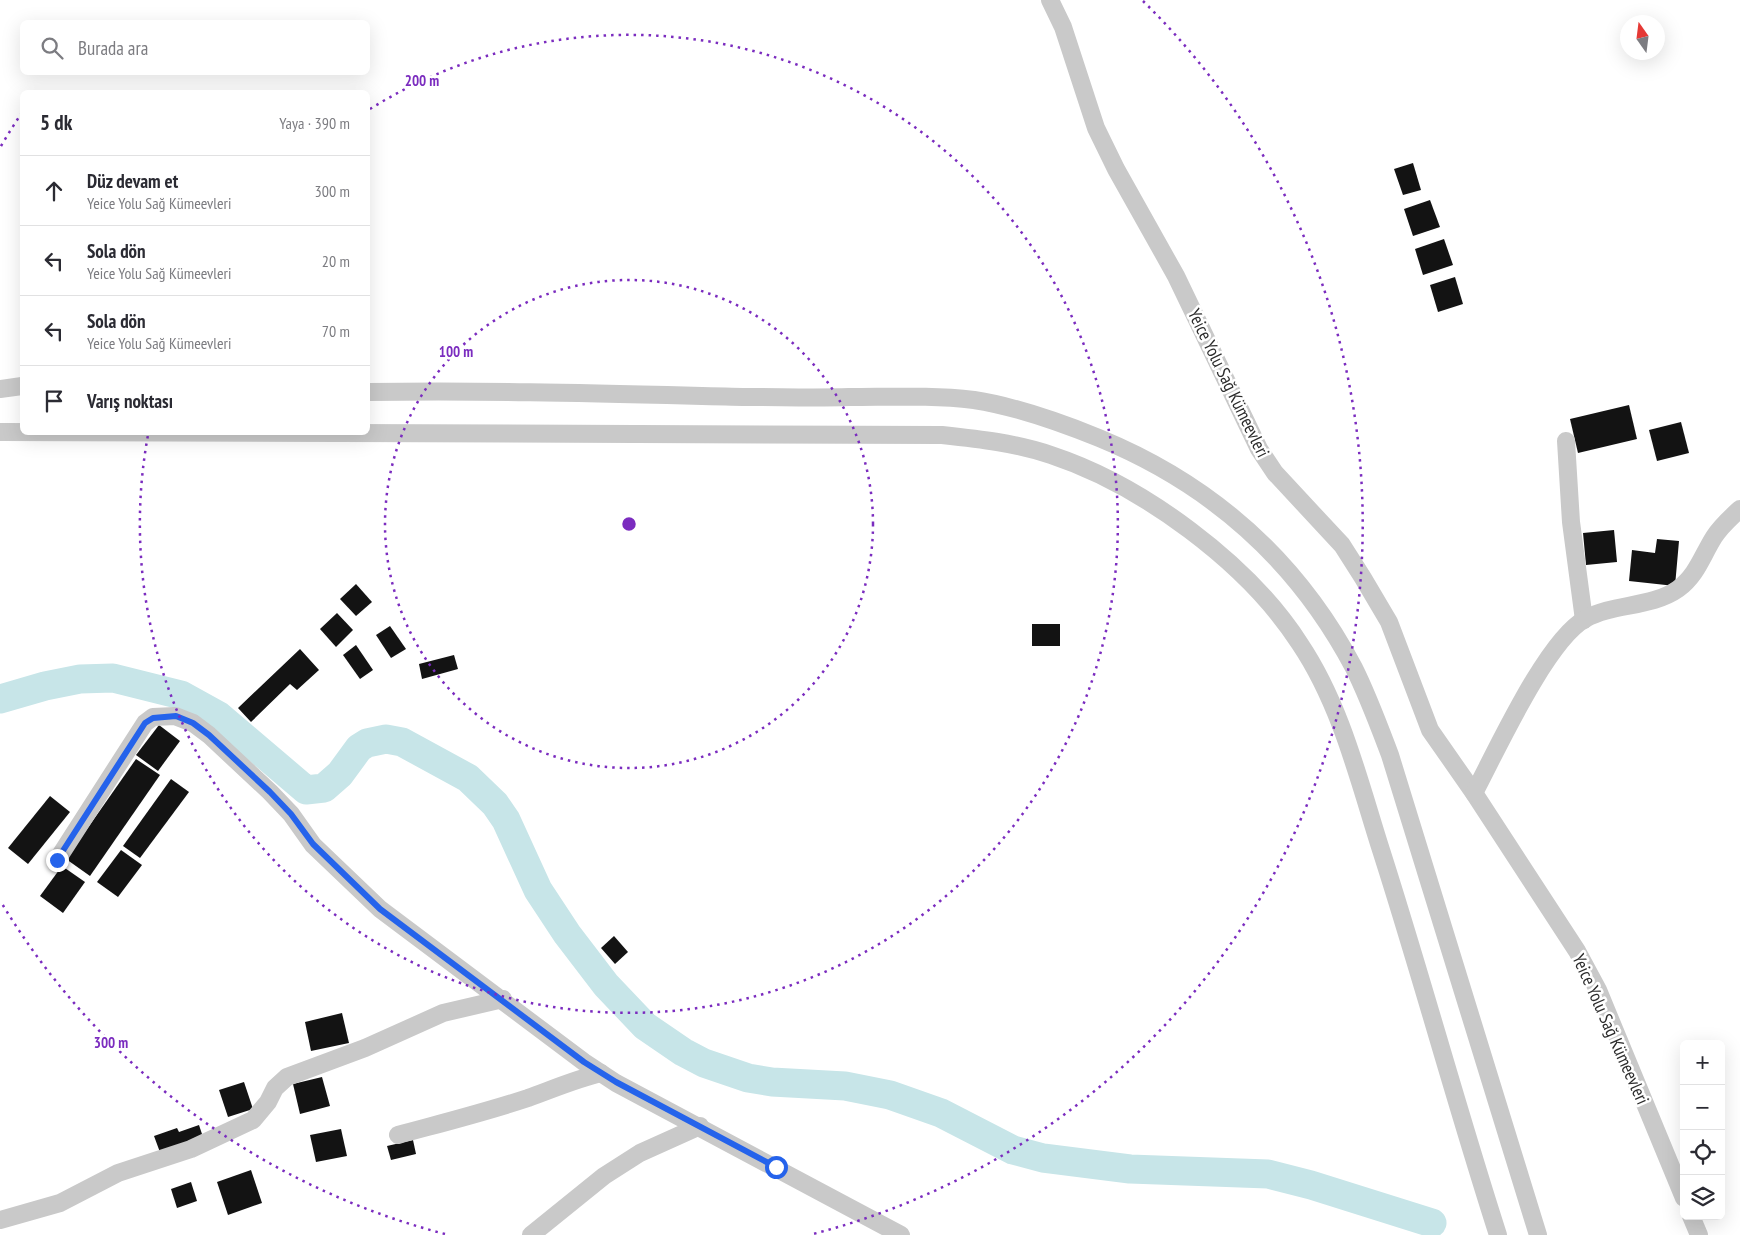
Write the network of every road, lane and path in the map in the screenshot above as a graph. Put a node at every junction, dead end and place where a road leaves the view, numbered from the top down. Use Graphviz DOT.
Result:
graph roads {
  1 [pos="1050,0"];
  2 [pos="20,386"];
  3 [pos="0,390"];
  4 [pos="370,392"];
  5 [pos="0,432"];
  6 [pos="20,432"];
  7 [pos="370,432"];
  8 [pos="1566,441"];
  9 [pos="1740,510"];
  10 [pos="1584,620"];
  11 [pos="1474,793"];
  12 [pos="57,860"];
  13 [pos="503,999"];
  14 [pos="601,1073"];
  15 [pos="700,1126"];
  16 [pos="398,1135"];
  17 [pos="1680,1188"];
  18 [pos="0,1220"];
  19 [pos="1693,1220"];
  20 [pos="530,1235"];
  21 [pos="901,1235"];
  22 [pos="1498,1235"];
  23 [pos="1538,1235"];
  24 [pos="1699,1235"];
  1 -- 11 [label="street, Yeice Yolu Sağ Kümeevleri"];
  2 -- 3 [label="street"];
  4 -- 23 [label="street"];
  5 -- 6 [label="street"];
  7 -- 22 [label="street"];
  8 -- 10 [label="street"];
  9 -- 10 [label="street"];
  10 -- 11 [label="street"];
  11 -- 17 [label="street, Yeice Yolu Sağ Kümeevleri"];
  12 -- 13 [label="street"];
  13 -- 14 [label="street"];
  13 -- 18 [label="street"];
  14 -- 15 [label="street"];
  14 -- 16 [label="street"];
  15 -- 20 [label="street"];
  15 -- 21 [label="street"];
  19 -- 24 [label="street"];
}
